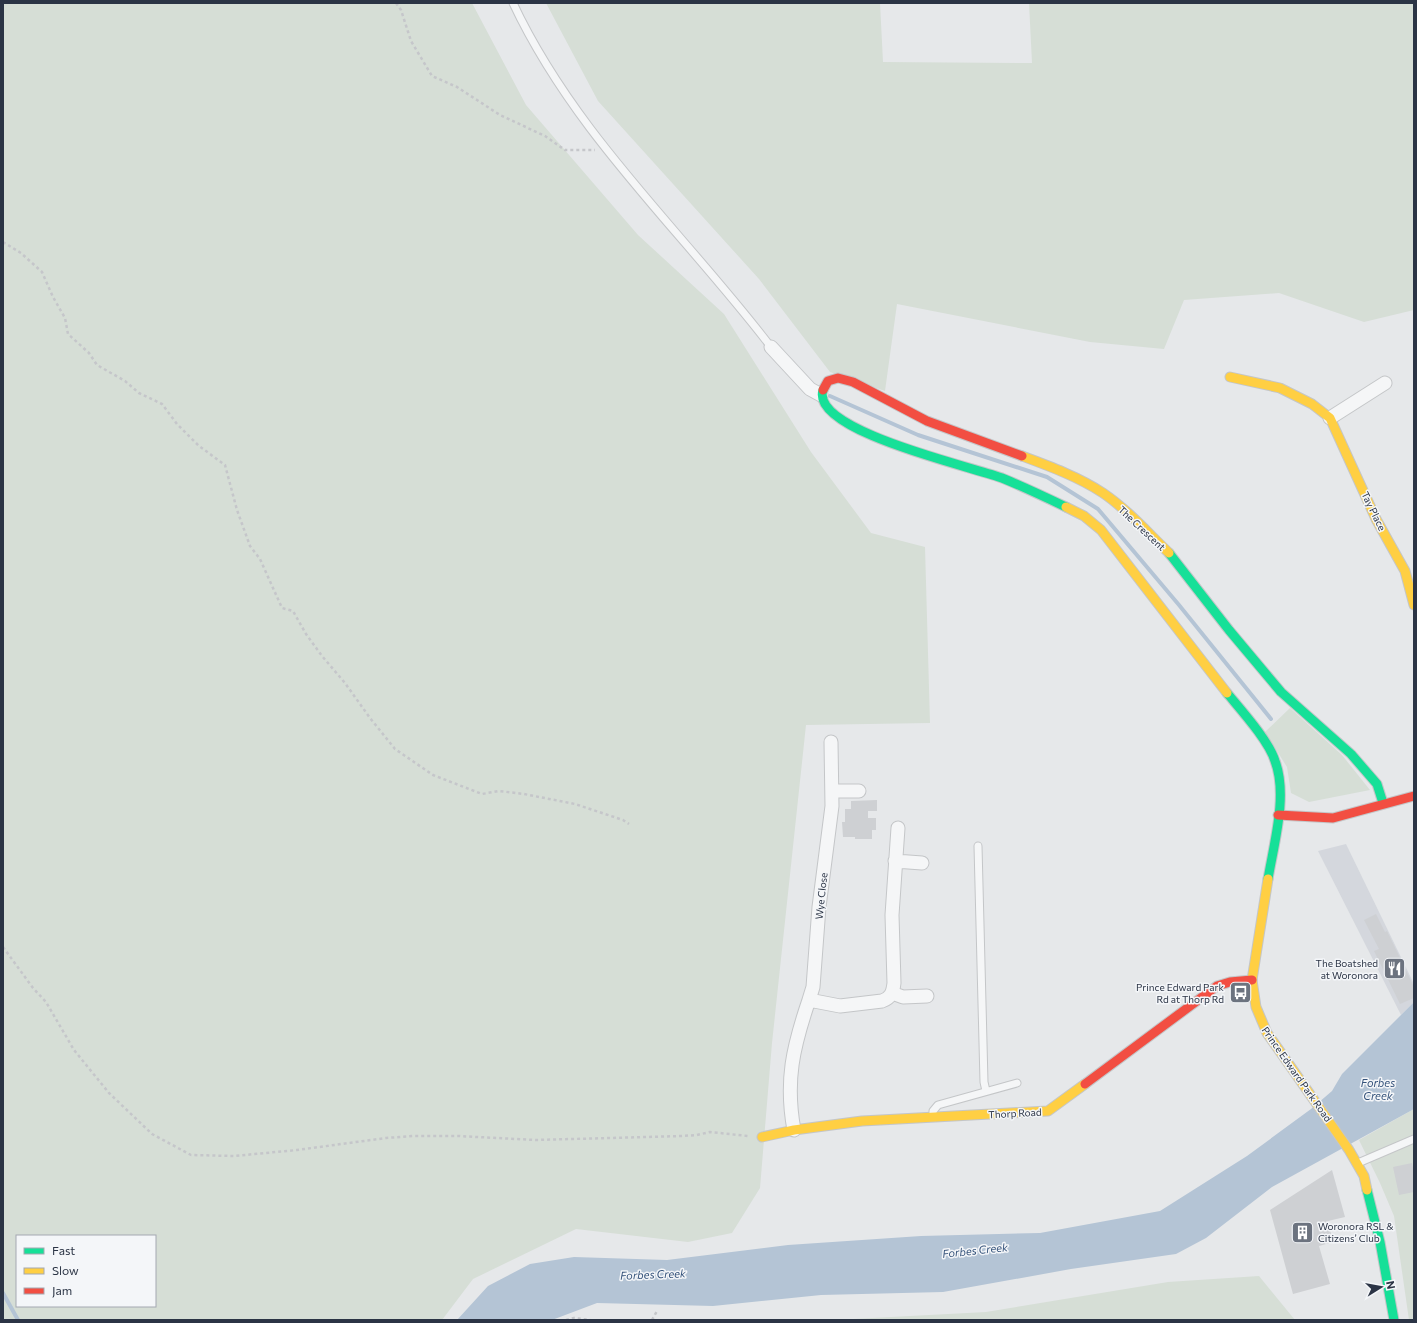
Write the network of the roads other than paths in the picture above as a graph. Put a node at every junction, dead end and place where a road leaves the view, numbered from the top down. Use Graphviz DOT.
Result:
graph roads {
  1 [pos="513,3"];
  2 [pos="771,347"];
  3 [pos="1230,378"];
  4 [pos="1385,383"];
  5 [pos="821,395"];
  6 [pos="1330,418"];
  7 [pos="1414,605"];
  8 [pos="831,742"];
  9 [pos="832,791"];
  10 [pos="859,791"];
  11 [pos="1414,796"];
  12 [pos="1383,803"];
  13 [pos="1278,815"];
  14 [pos="898,828"];
  15 [pos="978,846"];
  16 [pos="895,861"];
  17 [pos="922,863"];
  18 [pos="1252,980"];
  19 [pos="892,993"];
  20 [pos="927,996"];
  21 [pos="809,1000"];
  22 [pos="1017,1083"];
  23 [pos="986,1091"];
  24 [pos="933,1118"];
  25 [pos="794,1130"];
  26 [pos="762,1137"];
  27 [pos="1414,1138"];
  28 [pos="1358,1163"];
  29 [pos="1394,1320"];
  1 -- 2 [label="lane"];
  2 -- 5 [label="street"];
  3 -- 6 [label="street, Tay Place"];
  4 -- 6 [label="street"];
  5 -- 12 [label="street, The Crescent"];
  5 -- 13 [label="street"];
  6 -- 7 [label="street, Tay Place"];
  8 -- 9 [label="street, Wye Close"];
  9 -- 10 [label="street"];
  9 -- 21 [label="street, Wye Close"];
  11 -- 12 [label="street"];
  12 -- 13 [label="street"];
  13 -- 18 [label="street, Prince Edward Park Road"];
  14 -- 16 [label="street"];
  15 -- 23 [label="lane"];
  16 -- 17 [label="street"];
  16 -- 19 [label="street"];
  18 -- 24 [label="street, Thorp Road"];
  18 -- 28 [label="street, Prince Edward Park Road"];
  19 -- 20 [label="street"];
  19 -- 21 [label="street"];
  21 -- 25 [label="street, Wye Close"];
  22 -- 23 [label="lane"];
  23 -- 24 [label="lane"];
  24 -- 25 [label="street, Thorp Road"];
  25 -- 26 [label="street, Thorp Road"];
  27 -- 28 [label="lane"];
  28 -- 29 [label="street, Prince Edward Park Road"];
}
